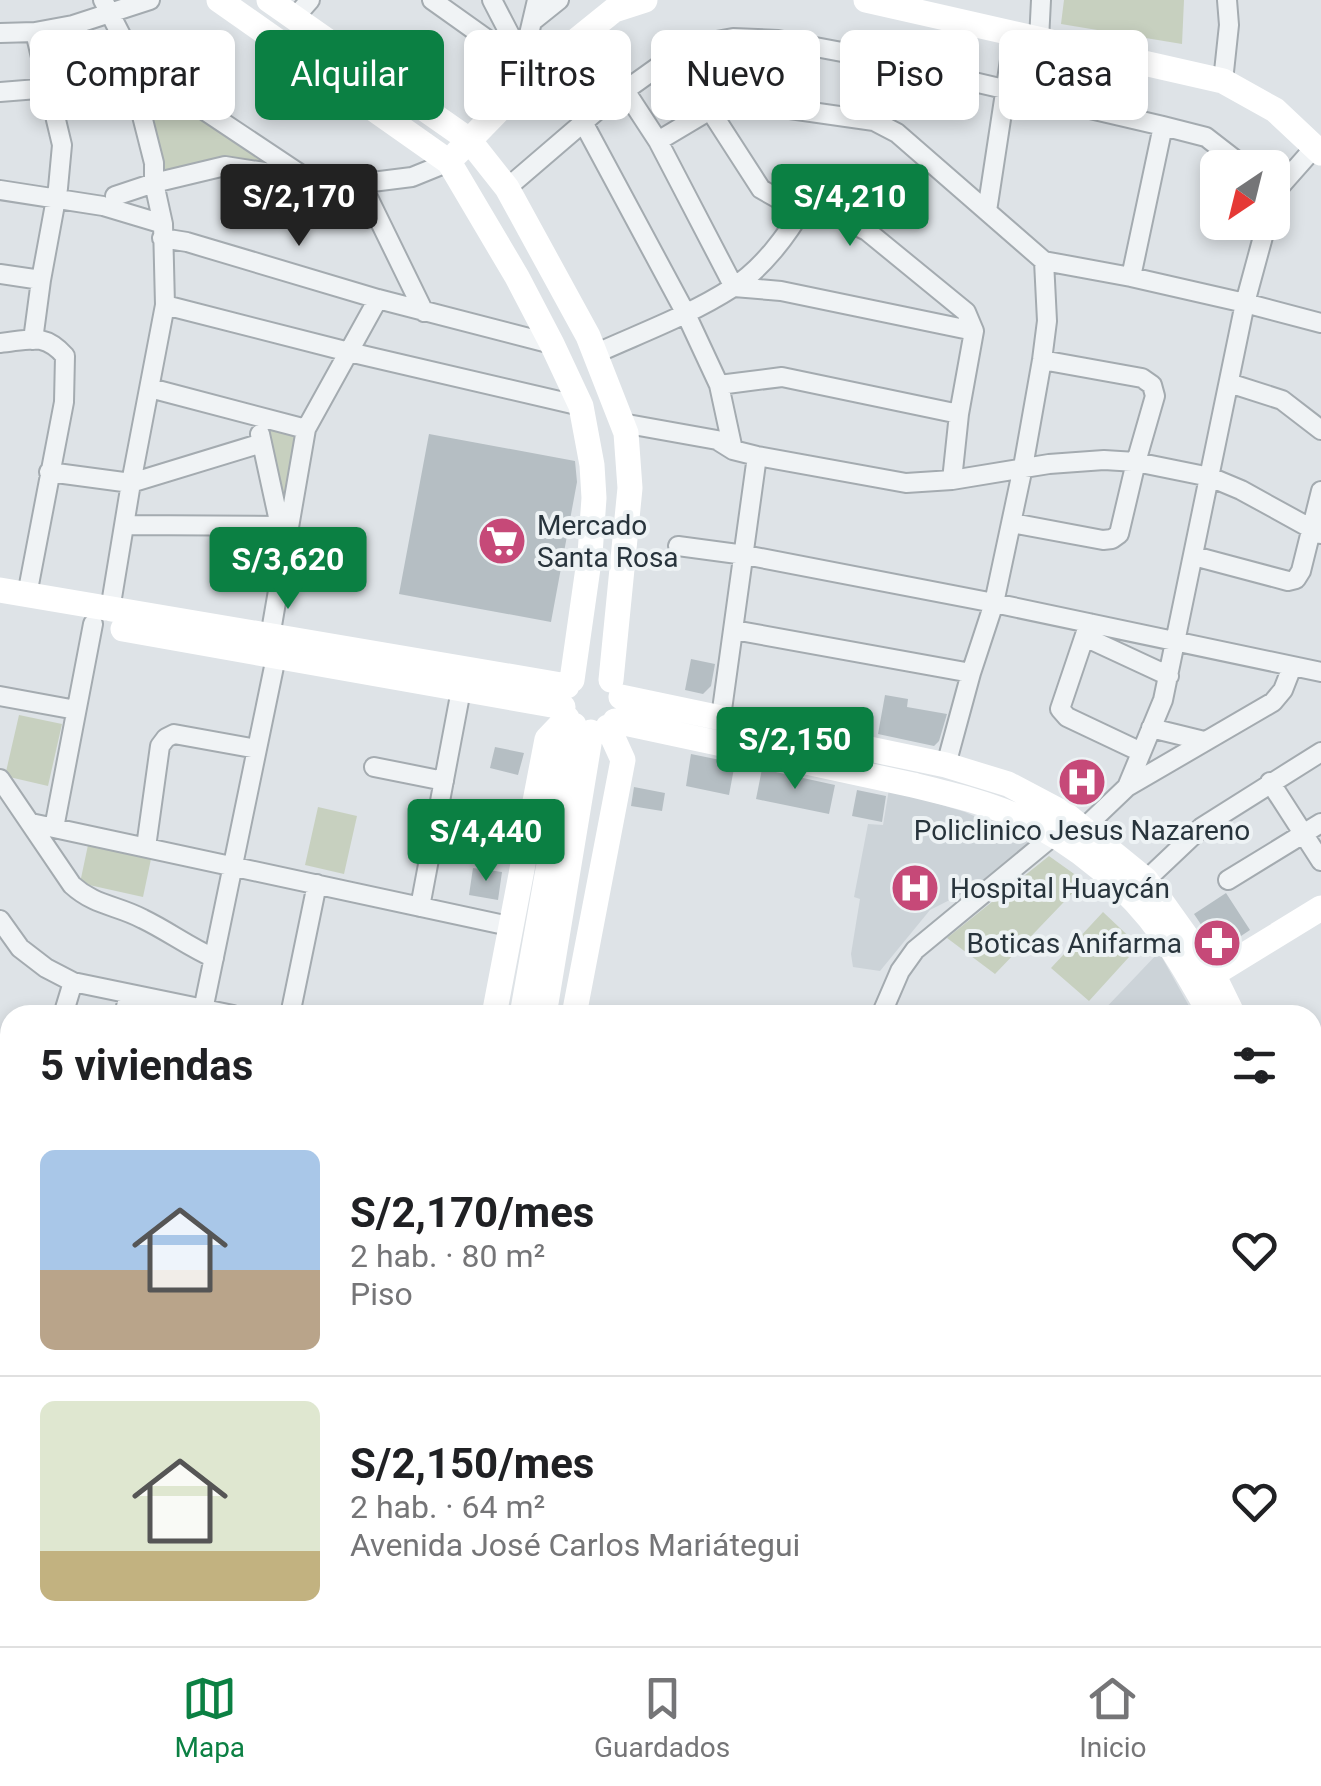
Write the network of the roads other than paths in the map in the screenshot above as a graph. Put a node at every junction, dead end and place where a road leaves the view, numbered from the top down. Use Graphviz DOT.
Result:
graph roads {
  1 [pos="150,0"];
  2 [pos="220,0"];
  3 [pos="270,0"];
  4 [pos="432,0"];
  5 [pos="492,0"];
  6 [pos="537,0"];
  7 [pos="559,0"];
  8 [pos="645,0"];
  9 [pos="866,0"];
  10 [pos="1041,0"];
  11 [pos="1227,0"];
  12 [pos="106,7"];
  13 [pos="303,9"];
  14 [pos="534,20"];
  15 [pos="47,30"];
  16 [pos="118,30"];
  17 [pos="472,30"];
  18 [pos="508,30"];
  19 [pos="532,30"];
  20 [pos="585,30"];
  21 [pos="1040,30"];
  22 [pos="999,31"];
  23 [pos="30,32"];
  24 [pos="0,33"];
  25 [pos="820,48"];
  26 [pos="1148,64"];
  27 [pos="1223,81"];
  28 [pos="999,88"];
  29 [pos="30,90"];
  30 [pos="0,92"];
  31 [pos="631,100"];
  32 [pos="820,113"];
  33 [pos="57,120"];
  34 [pos="143,120"];
  35 [pos="219,120"];
  36 [pos="485,120"];
  37 [pos="589,120"];
  38 [pos="693,120"];
  39 [pos="716,120"];
  40 [pos="1001,120"];
  41 [pos="1137,120"];
  42 [pos="584,124"];
  43 [pos="1163,126"];
  44 [pos="468,140"];
  45 [pos="658,141"];
  46 [pos="1223,150"];
  47 [pos="1318,150"];
  48 [pos="449,162"];
  49 [pos="1290,178"];
  50 [pos="0,179"];
  51 [pos="309,179"];
  52 [pos="394,179"];
  53 [pos="154,183"];
  54 [pos="361,184"];
  55 [pos="507,188"];
  56 [pos="0,190"];
  57 [pos="57,194"];
  58 [pos="115,196"];
  59 [pos="804,206"];
  60 [pos="987,211"];
  61 [pos="375,212"];
  62 [pos="162,226"];
  63 [pos="1262,240"];
  64 [pos="1044,261"];
  65 [pos="0,274"];
  66 [pos="1130,277"];
  67 [pos="41,280"];
  68 [pos="734,287"];
  69 [pos="378,299"];
  70 [pos="1244,303"];
  71 [pos="166,304"];
  72 [pos="424,312"];
  73 [pos="685,312"];
  74 [pos="1321,324"];
  75 [pos="974,330"];
  76 [pos="33,340"];
  77 [pos="0,343"];
  78 [pos="552,344"];
  79 [pos="349,352"];
  80 [pos="597,354"];
  81 [pos="1042,360"];
  82 [pos="1228,383"];
  83 [pos="719,385"];
  84 [pos="150,388"];
  85 [pos="581,406"];
  86 [pos="959,414"];
  87 [pos="257,416"];
  88 [pos="624,428"];
  89 [pos="306,429"];
  90 [pos="1321,430"];
  91 [pos="262,443"];
  92 [pos="733,450"];
  93 [pos="757,456"];
  94 [pos="1136,462"];
  95 [pos="1023,467"];
  96 [pos="49,472"];
  97 [pos="1210,477"];
  98 [pos="952,480"];
  99 [pos="130,482"];
  100 [pos="1321,491"];
  101 [pos="1012,523"];
  102 [pos="126,525"];
  103 [pos="284,528"];
  104 [pos="1316,531"];
  105 [pos="678,546"];
  106 [pos="745,555"];
  107 [pos="1194,556"];
  108 [pos="0,590"];
  109 [pos="27,595"];
  110 [pos="994,603"];
  111 [pos="0,607"];
  112 [pos="101,617"];
  113 [pos="734,630"];
  114 [pos="1088,630"];
  115 [pos="1176,640"];
  116 [pos="273,646"];
  117 [pos="1292,667"];
  118 [pos="1321,672"];
  119 [pos="970,673"];
  120 [pos="1168,676"];
  121 [pos="462,690"];
  122 [pos="0,696"];
  123 [pos="589,707"];
  124 [pos="76,710"];
  125 [pos="721,717"];
  126 [pos="1151,728"];
  127 [pos="1204,740"];
  128 [pos="257,749"];
  129 [pos="1141,752"];
  130 [pos="1321,752"];
  131 [pos="946,765"];
  132 [pos="374,766"];
  133 [pos="916,773"];
  134 [pos="0,780"];
  135 [pos="444,781"];
  136 [pos="1270,782"];
  137 [pos="1126,787"];
  138 [pos="31,823"];
  139 [pos="1321,823"];
  140 [pos="54,828"];
  141 [pos="1083,829"];
  142 [pos="1304,834"];
  143 [pos="1054,836"];
  144 [pos="146,848"];
  145 [pos="1321,861"];
  146 [pos="233,866"];
  147 [pos="1146,880"];
  148 [pos="1228,880"];
  149 [pos="316,884"];
  150 [pos="420,907"];
  151 [pos="1321,908"];
  152 [pos="0,920"];
  153 [pos="510,926"];
  154 [pos="214,958"];
  155 [pos="1203,980"];
  156 [pos="73,982"];
  157 [pos="128,994"];
  158 [pos="66,1005"];
  159 [pos="126,1005"];
  160 [pos="173,1005"];
  161 [pos="204,1005"];
  162 [pos="292,1005"];
  163 [pos="496,1005"];
  164 [pos="524,1005"];
  165 [pos="545,1005"];
  166 [pos="576,1005"];
  167 [pos="885,1005"];
  168 [pos="1209,1005"];
  169 [pos="1224,1005"];
  1 -- 12 [label="street"];
  2 -- 48 [label="street"];
  3 -- 13 [label="street"];
  4 -- 17 [label="street"];
  5 -- 18 [label="street"];
  6 -- 14 [label="street"];
  7 -- 14 [label="street"];
  8 -- 20 [label="street"];
  9 -- 22 [label="street"];
  10 -- 21 [label="street"];
  11 -- 27 [label="street"];
  12 -- 15 [label="street"];
  12 -- 16 [label="street"];
  13 -- 44 [label="street"];
  14 -- 19 [label="street"];
  23 -- 24 [label="street"];
  25 -- 28 [label="street"];
  26 -- 27 [label="street"];
  27 -- 47 [label="street"];
  29 -- 30 [label="street"];
  31 -- 45 [label="street"];
  32 -- 60 [label="street"];
  33 -- 57 [label="street"];
  34 -- 53 [label="street"];
  35 -- 51 [label="street"];
  36 -- 44 [label="street"];
  37 -- 42 [label="street"];
  38 -- 45 [label="street"];
  39 -- 59 [label="street"];
  40 -- 60 [label="street"];
  41 -- 43 [label="street"];
  42 -- 55 [label="street"];
  42 -- 73 [label="street"];
  43 -- 46 [label="street"];
  43 -- 66 [label="street"];
  44 -- 48 [label="street"];
  44 -- 55 [label="street"];
  45 -- 68 [label="street"];
  47 -- 49 [label="street"];
  48 -- 52 [label="street"];
  48 -- 78 [label="street"];
  50 -- 57 [label="street"];
  51 -- 53 [label="street"];
  51 -- 54 [label="street"];
  52 -- 54 [label="street"];
  52 -- 61 [label="street"];
  53 -- 58 [label="street"];
  53 -- 62 [label="street"];
  54 -- 61 [label="street"];
  55 -- 80 [label="street"];
  56 -- 57 [label="street"];
  57 -- 58 [label="street"];
  57 -- 62 [label="street"];
  57 -- 67 [label="street"];
  58 -- 62 [label="street"];
  59 -- 68 [label="street"];
  59 -- 75 [label="street"];
  60 -- 64 [label="street"];
  61 -- 72 [label="street"];
  62 -- 69 [label="street"];
  62 -- 71 [label="street"];
  63 -- 70 [label="street"];
  64 -- 66 [label="street"];
  64 -- 81 [label="street"];
  65 -- 67 [label="street"];
  66 -- 70 [label="street"];
  67 -- 76 [label="street"];
  68 -- 73 [label="street"];
  68 -- 75 [label="street"];
  69 -- 72 [label="street"];
  69 -- 79 [label="street"];
  70 -- 74 [label="street"];
  70 -- 82 [label="street"];
  71 -- 79 [label="street"];
  71 -- 84 [label="street"];
  72 -- 78 [label="street"];
  73 -- 80 [label="street"];
  73 -- 83 [label="street"];
  75 -- 86 [label="street"];
  76 -- 77 [label="street"];
  76 -- 96 [label="street"];
  78 -- 85 [label="street"];
  79 -- 85 [label="street"];
  79 -- 89 [label="street"];
  80 -- 88 [label="street"];
  81 -- 94 [label="street"];
  81 -- 95 [label="street"];
  82 -- 90 [label="street"];
  82 -- 97 [label="street"];
  83 -- 86 [label="street"];
  83 -- 92 [label="street"];
  84 -- 87 [label="street"];
  84 -- 99 [label="street"];
  85 -- 123 [label="street"];
  86 -- 98 [label="street"];
  87 -- 89 [label="street"];
  87 -- 91 [label="street"];
  88 -- 92 [label="street"];
  88 -- 123 [label="street"];
  89 -- 103 [label="street"];
  91 -- 99 [label="street"];
  91 -- 103 [label="street"];
  92 -- 93 [label="street"];
  93 -- 98 [label="street"];
  93 -- 106 [label="street"];
  94 -- 95 [label="street"];
  94 -- 97 [label="street"];
  94 -- 101 [label="street"];
  95 -- 98 [label="street"];
  95 -- 101 [label="street"];
  96 -- 99 [label="street"];
  96 -- 109 [label="street"];
  97 -- 104 [label="street"];
  97 -- 107 [label="street"];
  99 -- 102 [label="street"];
  100 -- 104 [label="street"];
  101 -- 110 [label="street"];
  102 -- 103 [label="street"];
  102 -- 112 [label="street"];
  103 -- 116 [label="street"];
  104 -- 107 [label="street"];
  105 -- 106 [label="street"];
  106 -- 110 [label="street"];
  106 -- 113 [label="street"];
  107 -- 115 [label="street"];
  108 -- 109 [label="street"];
  109 -- 112 [label="street"];
  110 -- 114 [label="street"];
  110 -- 119 [label="street"];
  111 -- 112 [label="street"];
  112 -- 116 [label="street"];
  112 -- 124 [label="street"];
  113 -- 119 [label="street"];
  113 -- 125 [label="street"];
  114 -- 115 [label="street"];
  114 -- 120 [label="street"];
  114 -- 129 [label="street"];
  115 -- 117 [label="street"];
  115 -- 120 [label="street"];
  116 -- 121 [label="street"];
  116 -- 123 [label="street"];
  116 -- 128 [label="street"];
  117 -- 118 [label="street"];
  117 -- 127 [label="street"];
  119 -- 131 [label="street"];
  120 -- 126 [label="street"];
  121 -- 123 [label="street"];
  121 -- 135 [label="street"];
  122 -- 124 [label="street"];
  123 -- 125 [label="street"];
  123 -- 133 [label="street"];
  123 -- 153 [label="street"];
  123 -- 164 [label="street"];
  123 -- 165 [label="street"];
  123 -- 166 [label="street"];
  124 -- 140 [label="street"];
  125 -- 133 [label="street"];
  126 -- 127 [label="street"];
  126 -- 129 [label="street"];
  127 -- 137 [label="street"];
  128 -- 144 [label="street"];
  128 -- 146 [label="street"];
  129 -- 137 [label="street"];
  130 -- 136 [label="street"];
  131 -- 133 [label="street"];
  131 -- 141 [label="street"];
  132 -- 135 [label="street"];
  133 -- 143 [label="street"];
  134 -- 138 [label="street"];
  135 -- 150 [label="street"];
  136 -- 142 [label="street"];
  136 -- 147 [label="street"];
  137 -- 141 [label="street"];
  138 -- 140 [label="street"];
  138 -- 154 [label="street"];
  139 -- 142 [label="street"];
  140 -- 144 [label="street"];
  141 -- 147 [label="street"];
  142 -- 145 [label="street"];
  142 -- 148 [label="street"];
  143 -- 155 [label="street"];
  143 -- 167 [label="street"];
  144 -- 146 [label="street"];
  146 -- 149 [label="street"];
  146 -- 154 [label="street"];
  147 -- 155 [label="street"];
  149 -- 150 [label="street"];
  149 -- 162 [label="street"];
  150 -- 153 [label="street"];
  151 -- 155 [label="street"];
  152 -- 156 [label="street"];
  153 -- 163 [label="street"];
  154 -- 161 [label="street"];
  155 -- 168 [label="street"];
  155 -- 169 [label="street"];
  156 -- 157 [label="street"];
  156 -- 158 [label="street"];
  157 -- 159 [label="street"];
  157 -- 160 [label="street"];
}
